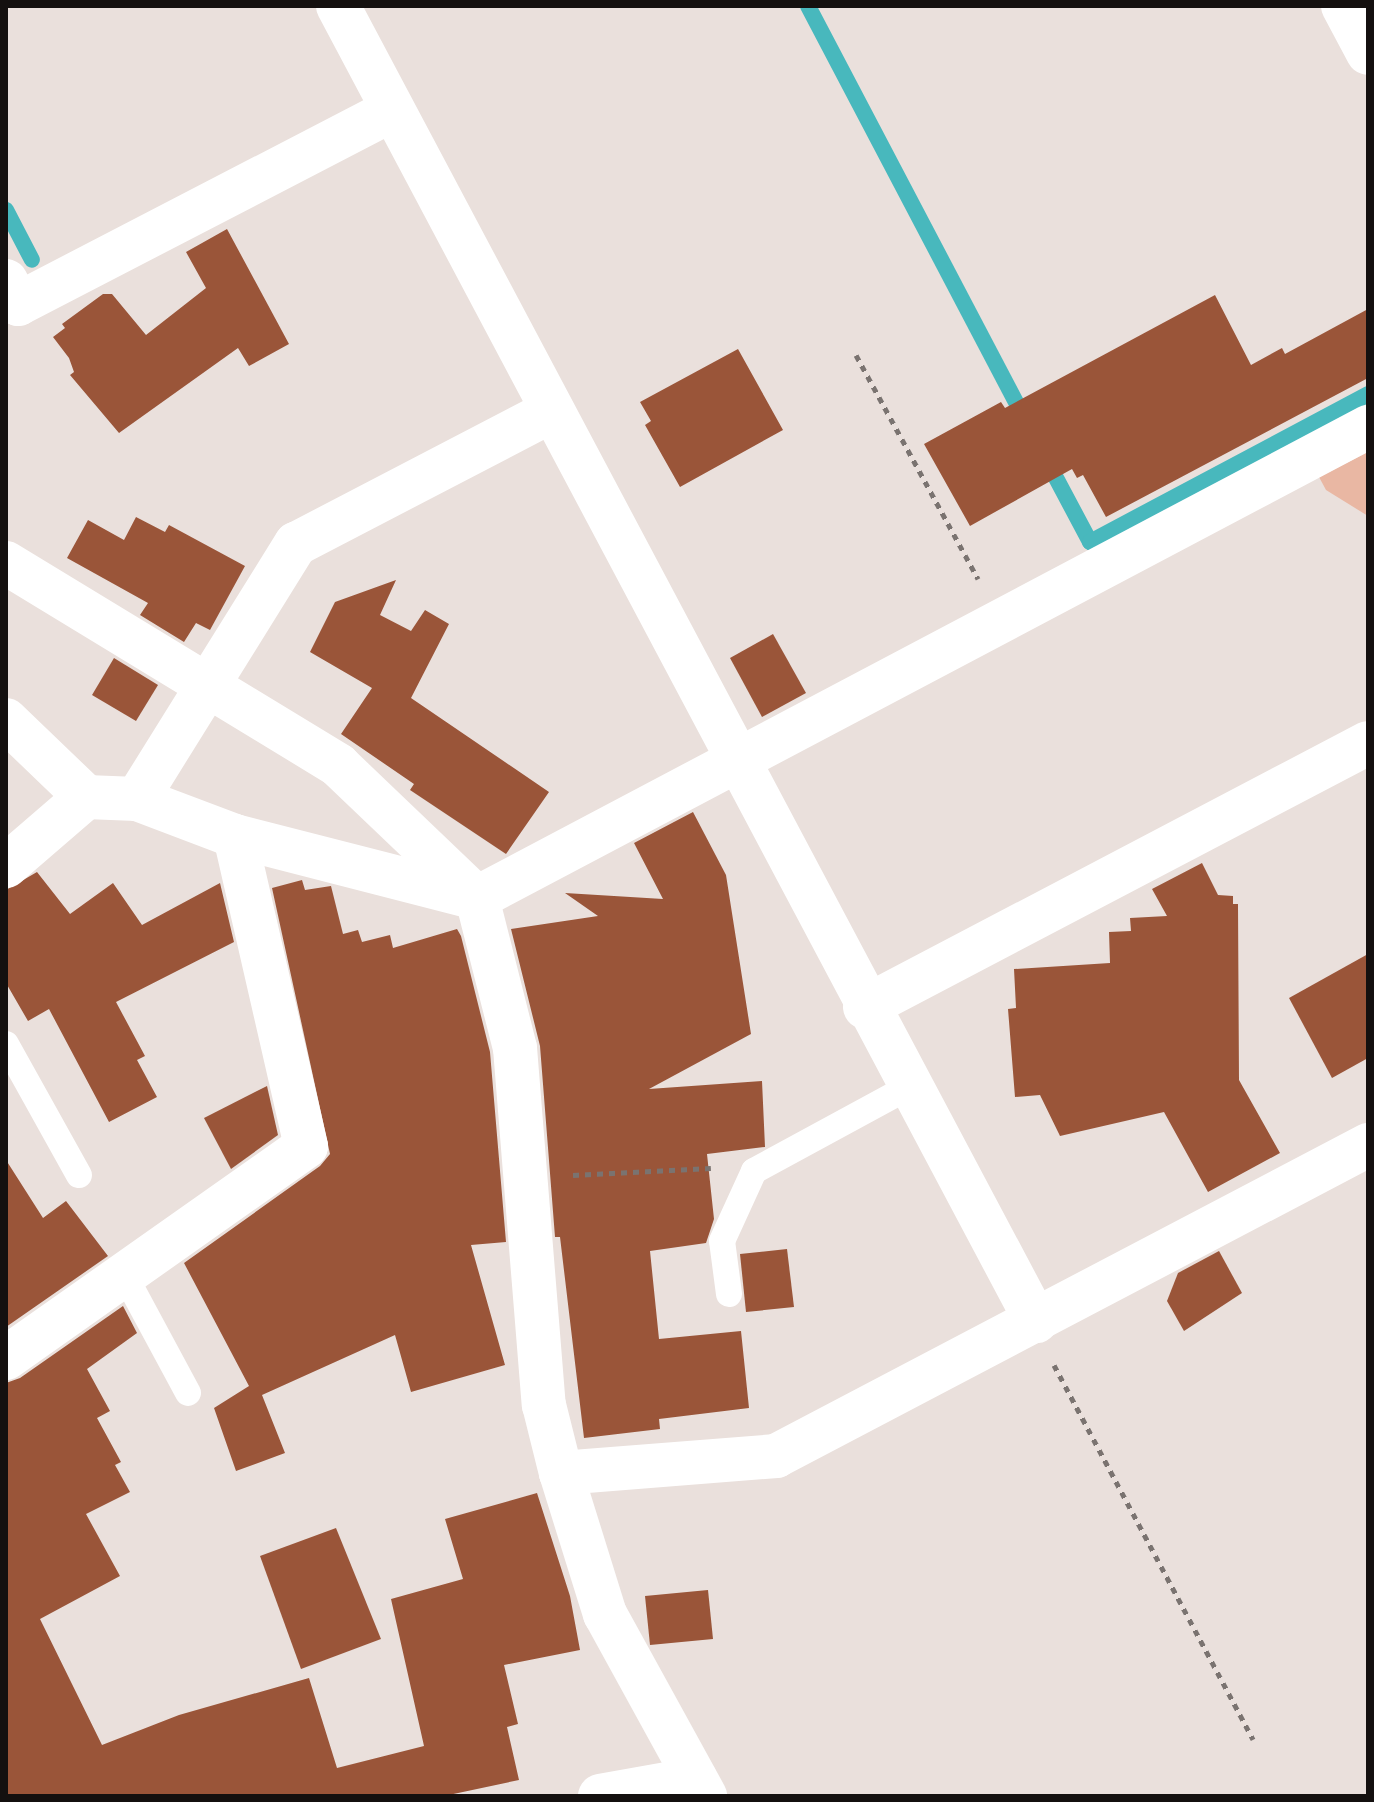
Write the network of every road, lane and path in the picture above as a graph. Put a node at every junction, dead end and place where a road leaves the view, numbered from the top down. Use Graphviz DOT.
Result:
graph roads {
  1 [pos="338,6"];
  2 [pos="1343,6"];
  3 [pos="1368,53"];
  4 [pos="393,110"];
  5 [pos="6,281"];
  6 [pos="856,355"];
  7 [pos="551,411"];
  8 [pos="1368,427"];
  9 [pos="6,563"];
  10 [pos="1001,621"];
  11 [pos="208,685"];
  12 [pos="6,720"];
  13 [pos="1368,743"];
  14 [pos="736,762"];
  15 [pos="86,797"];
  16 [pos="137,799"];
  17 [pos="235,836"];
  18 [pos="6,866"];
  19 [pos="477,898"];
  20 [pos="865,1007"];
  21 [pos="6,1044"];
  22 [pos="909,1087"];
  23 [pos="1368,1145"];
  24 [pos="765,1165"];
  25 [pos="79,1175"];
  26 [pos="524,1178"];
  27 [pos="124,1274"];
  28 [pos="729,1294"];
  29 [pos="1034,1322"];
  30 [pos="6,1358"];
  31 [pos="188,1393"];
  32 [pos="561,1473"];
  33 [pos="1253,1739"];
  34 [pos="700,1788"];
  35 [pos="600,1796"];
  1 -- 4 [label="street"];
  2 -- 3 [label="street"];
  4 -- 5 [label="street"];
  4 -- 7 [label="street"];
  6 -- 10 [label="path"];
  7 -- 11 [label="street"];
  7 -- 14 [label="street"];
  8 -- 10 [label="street"];
  9 -- 11 [label="street"];
  10 -- 14 [label="street"];
  11 -- 16 [label="street"];
  11 -- 19 [label="street"];
  12 -- 15 [label="street"];
  13 -- 20 [label="street"];
  14 -- 19 [label="street"];
  14 -- 20 [label="street"];
  15 -- 16 [label="street"];
  15 -- 18 [label="street"];
  16 -- 17 [label="street"];
  17 -- 19 [label="street"];
  17 -- 27 [label="street"];
  19 -- 26 [label="street"];
  20 -- 22 [label="street"];
  21 -- 25 [label="lane"];
  22 -- 24 [label="lane"];
  22 -- 29 [label="street"];
  23 -- 29 [label="street"];
  24 -- 26 [label="path"];
  24 -- 28 [label="lane"];
  26 -- 32 [label="street"];
  27 -- 30 [label="street"];
  27 -- 31 [label="lane"];
  29 -- 32 [label="street"];
  29 -- 33 [label="path"];
  32 -- 34 [label="street"];
  34 -- 35 [label="street"];
}
